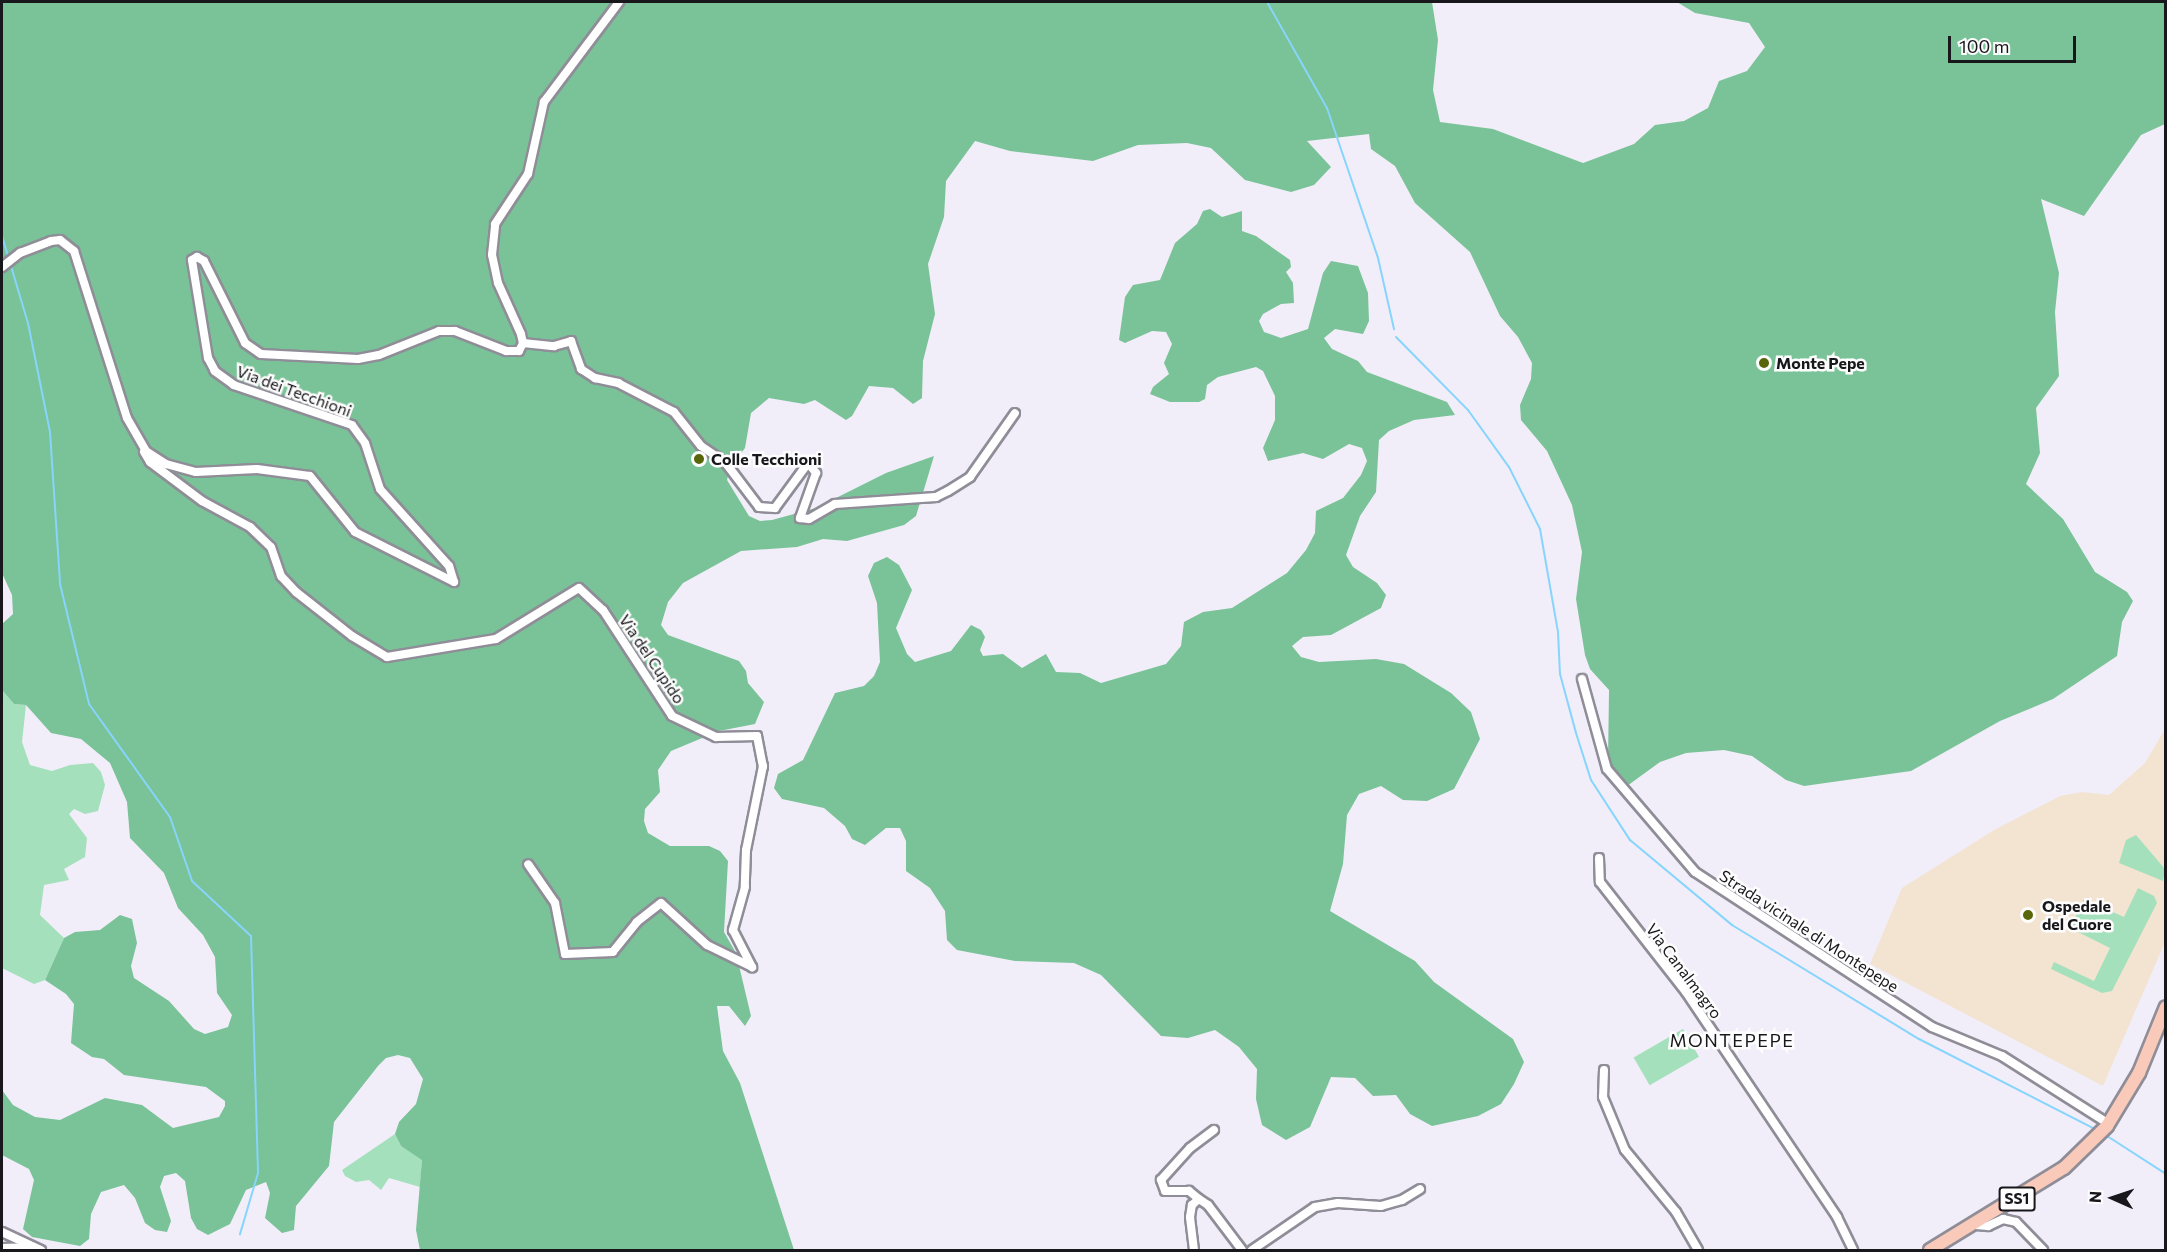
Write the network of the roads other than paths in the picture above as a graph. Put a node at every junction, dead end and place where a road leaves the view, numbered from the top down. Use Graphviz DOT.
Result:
graph roads {
  1 [pos="619,2"];
  2 [pos="2,267"];
  3 [pos="523,343"];
  4 [pos="1015,412"];
  5 [pos="138,443"];
  6 [pos="1582,679"];
  7 [pos="1599,858"];
  8 [pos="528,864"];
  9 [pos="2164,1013"];
  10 [pos="1604,1070"];
  11 [pos="2108,1125"];
  12 [pos="1214,1130"];
  13 [pos="1420,1189"];
  14 [pos="1199,1199"];
  15 [pos="1976,1225"];
  16 [pos="2,1232"];
  17 [pos="2,1248"];
  18 [pos="32,1248"];
  19 [pos="41,1251"];
  20 [pos="1194,1251"];
  21 [pos="1242,1251"];
  22 [pos="1252,1251"];
  23 [pos="1698,1251"];
  24 [pos="1853,1251"];
  25 [pos="1930,1251"];
  26 [pos="2043,1251"];
  1 -- 3 [label="street"];
  2 -- 5 [label="street"];
  3 -- 4 [label="street"];
  3 -- 5 [label="street, Via dei Tecchioni"];
  5 -- 8 [label="street, Via del Cupido"];
  6 -- 11 [label="street, Strada vicinale di Montepepe"];
  7 -- 24 [label="street, Via Canalmagro"];
  9 -- 11 [label="main road, SS1"];
  10 -- 23 [label="street"];
  11 -- 15 [label="main road, SS1"];
  12 -- 14 [label="street"];
  13 -- 22 [label="street"];
  14 -- 20 [label="street"];
  14 -- 21 [label="street"];
  15 -- 25 [label="main road, SS1"];
  15 -- 26 [label="street"];
  16 -- 18 [label="street"];
  17 -- 18 [label="street"];
  18 -- 19 [label="street"];
}
